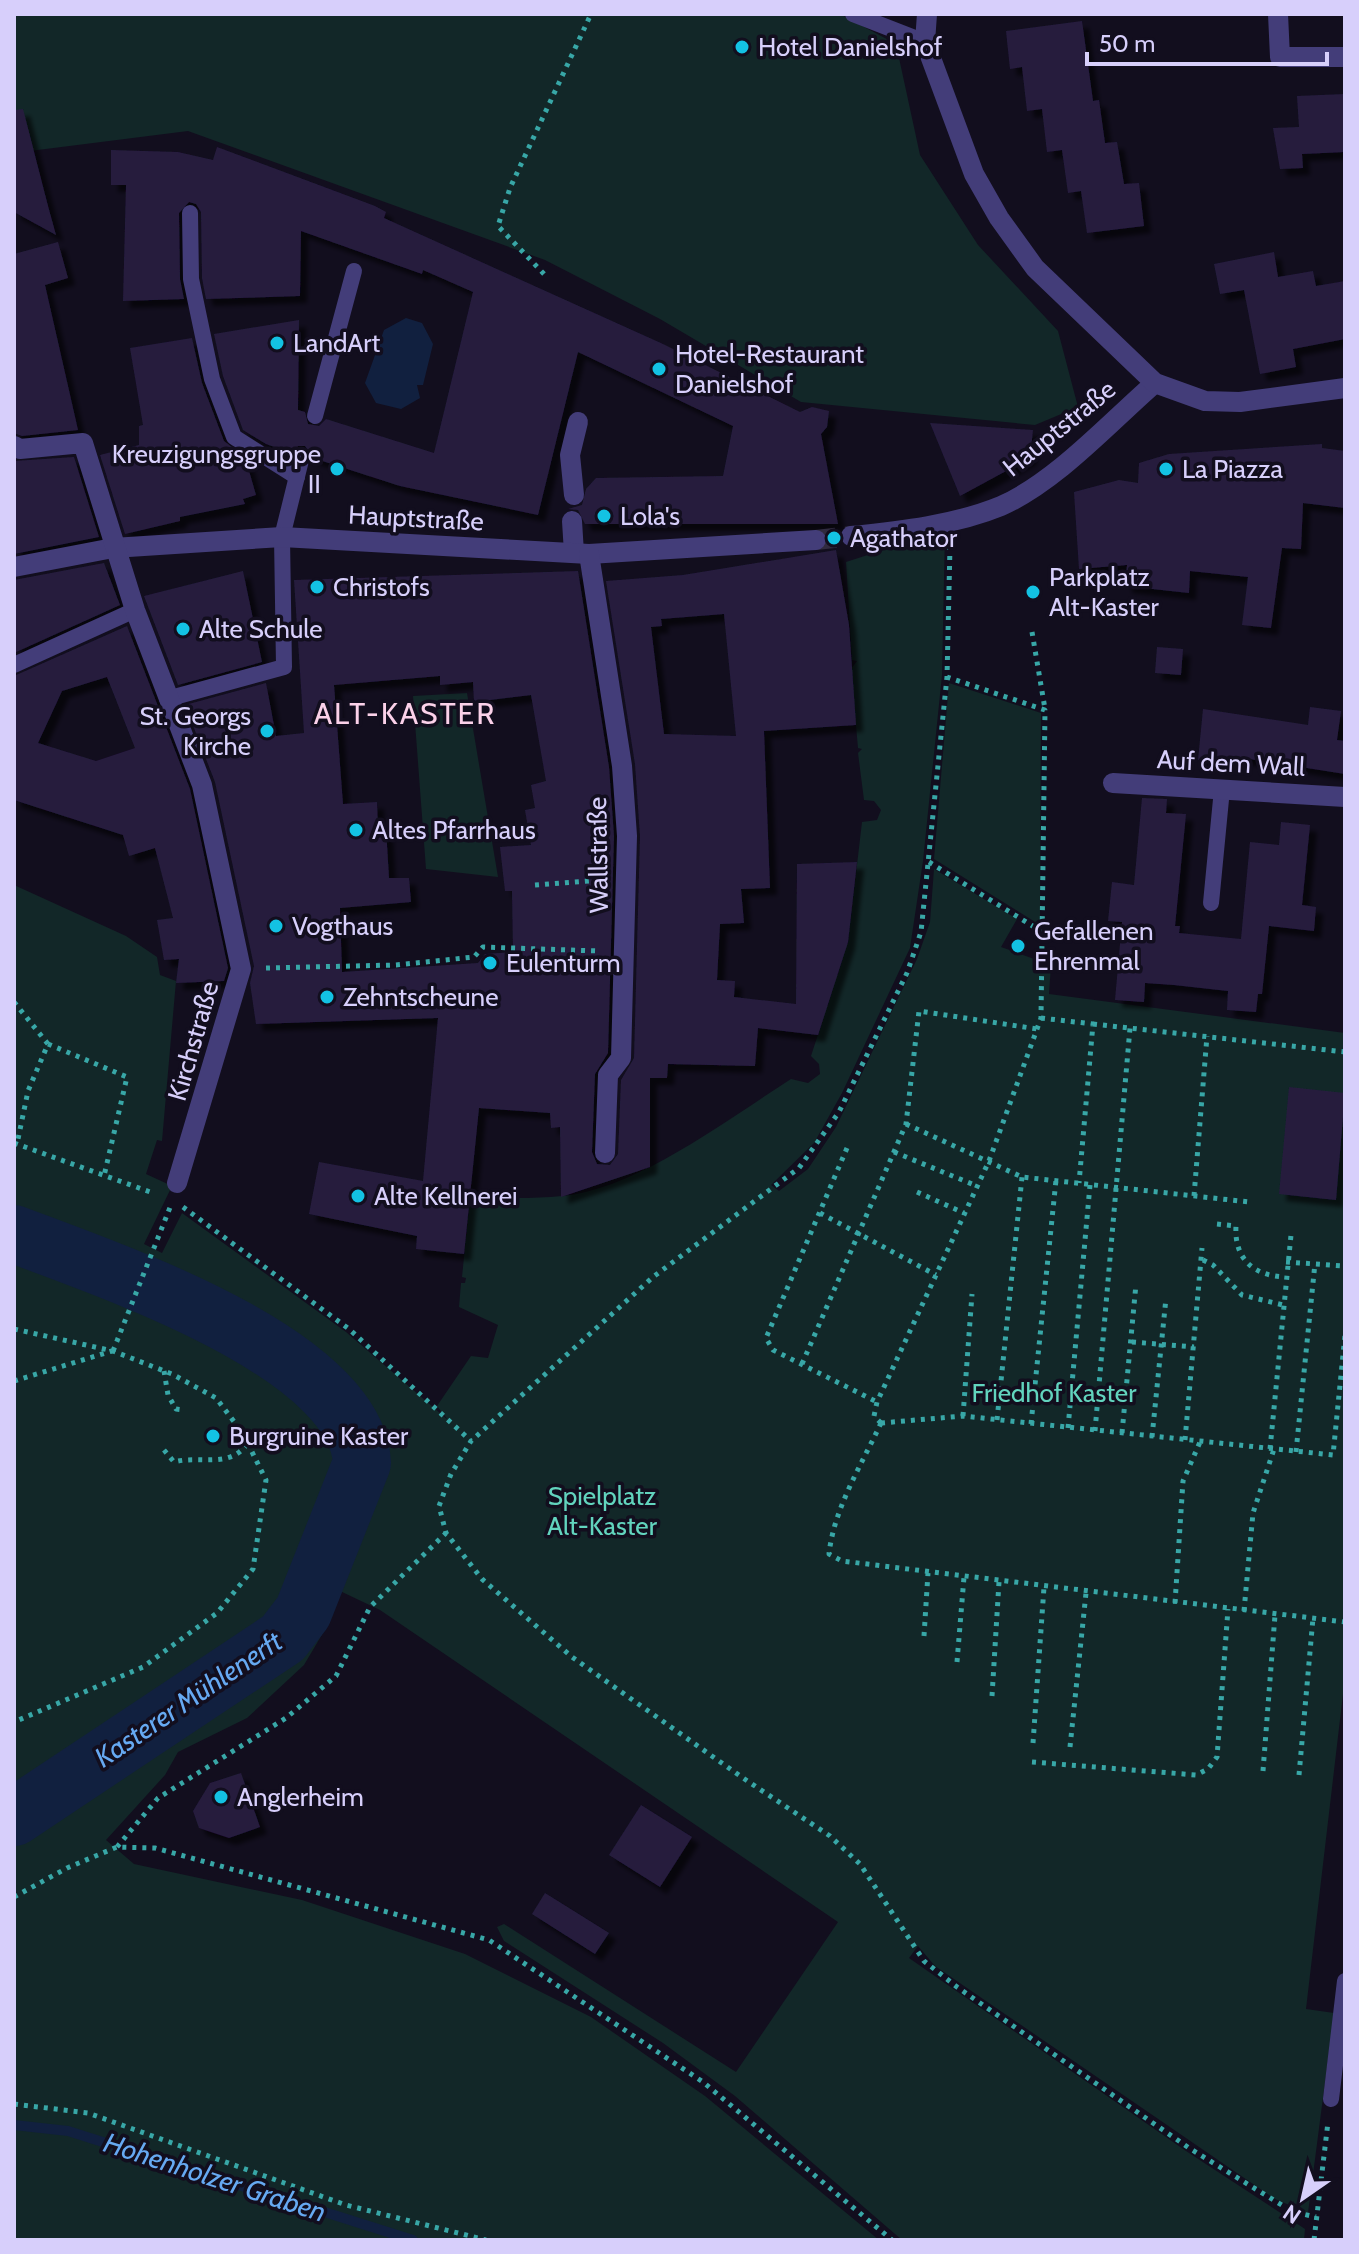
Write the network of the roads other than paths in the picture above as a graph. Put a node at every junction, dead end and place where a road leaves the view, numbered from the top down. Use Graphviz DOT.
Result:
graph roads {
  1 [pos="853,14"];
  2 [pos="927,14"];
  3 [pos="1278,14"];
  4 [pos="925,42"];
  5 [pos="1345,57"];
  6 [pos="190,213"];
  7 [pos="354,271"];
  8 [pos="1155,383"];
  9 [pos="1345,388"];
  10 [pos="315,416"];
  11 [pos="578,422"];
  12 [pos="14,446"];
  13 [pos="302,456"];
  14 [pos="297,477"];
  15 [pos="574,495"];
  16 [pos="572,521"];
  17 [pos="851,536"];
  18 [pos="282,537"];
  19 [pos="816,540"];
  20 [pos="113,548"];
  21 [pos="581,554"];
  22 [pos="14,567"];
  23 [pos="135,610"];
  24 [pos="14,665"];
  25 [pos="167,699"];
  26 [pos="1113,783"];
  27 [pos="1222,789"];
  28 [pos="1345,797"];
  29 [pos="1211,903"];
  30 [pos="605,1153"];
  31 [pos="176,1190"];
  32 [pos="1345,1981"];
  33 [pos="1331,2099"];
  1 -- 4 [label="lane"];
  2 -- 4 [label="street"];
  3 -- 5 [label="street"];
  4 -- 8 [label="street"];
  6 -- 14 [label="lane"];
  7 -- 10 [label="lane"];
  8 -- 9 [label="street"];
  8 -- 17 [label="street, Hauptstraße"];
  11 -- 15 [label="street"];
  12 -- 20 [label="street, Kirchstraße"];
  13 -- 14 [label="lane"];
  14 -- 18 [label="lane"];
  16 -- 21 [label="street, Wallstraße"];
  18 -- 20 [label="street, Hauptstraße"];
  18 -- 21 [label="street, Hauptstraße"];
  18 -- 25 [label="lane"];
  19 -- 21 [label="street, Hauptstraße"];
  20 -- 22 [label="street, Hauptstraße"];
  20 -- 23 [label="street, Kirchstraße"];
  21 -- 30 [label="street, Wallstraße"];
  23 -- 24 [label="lane"];
  23 -- 25 [label="street, Kirchstraße"];
  25 -- 31 [label="street, Kirchstraße"];
  26 -- 27 [label="street, Auf dem Wall"];
  27 -- 28 [label="street, Auf dem Wall"];
  27 -- 29 [label="lane"];
  32 -- 33 [label="lane"];
}
